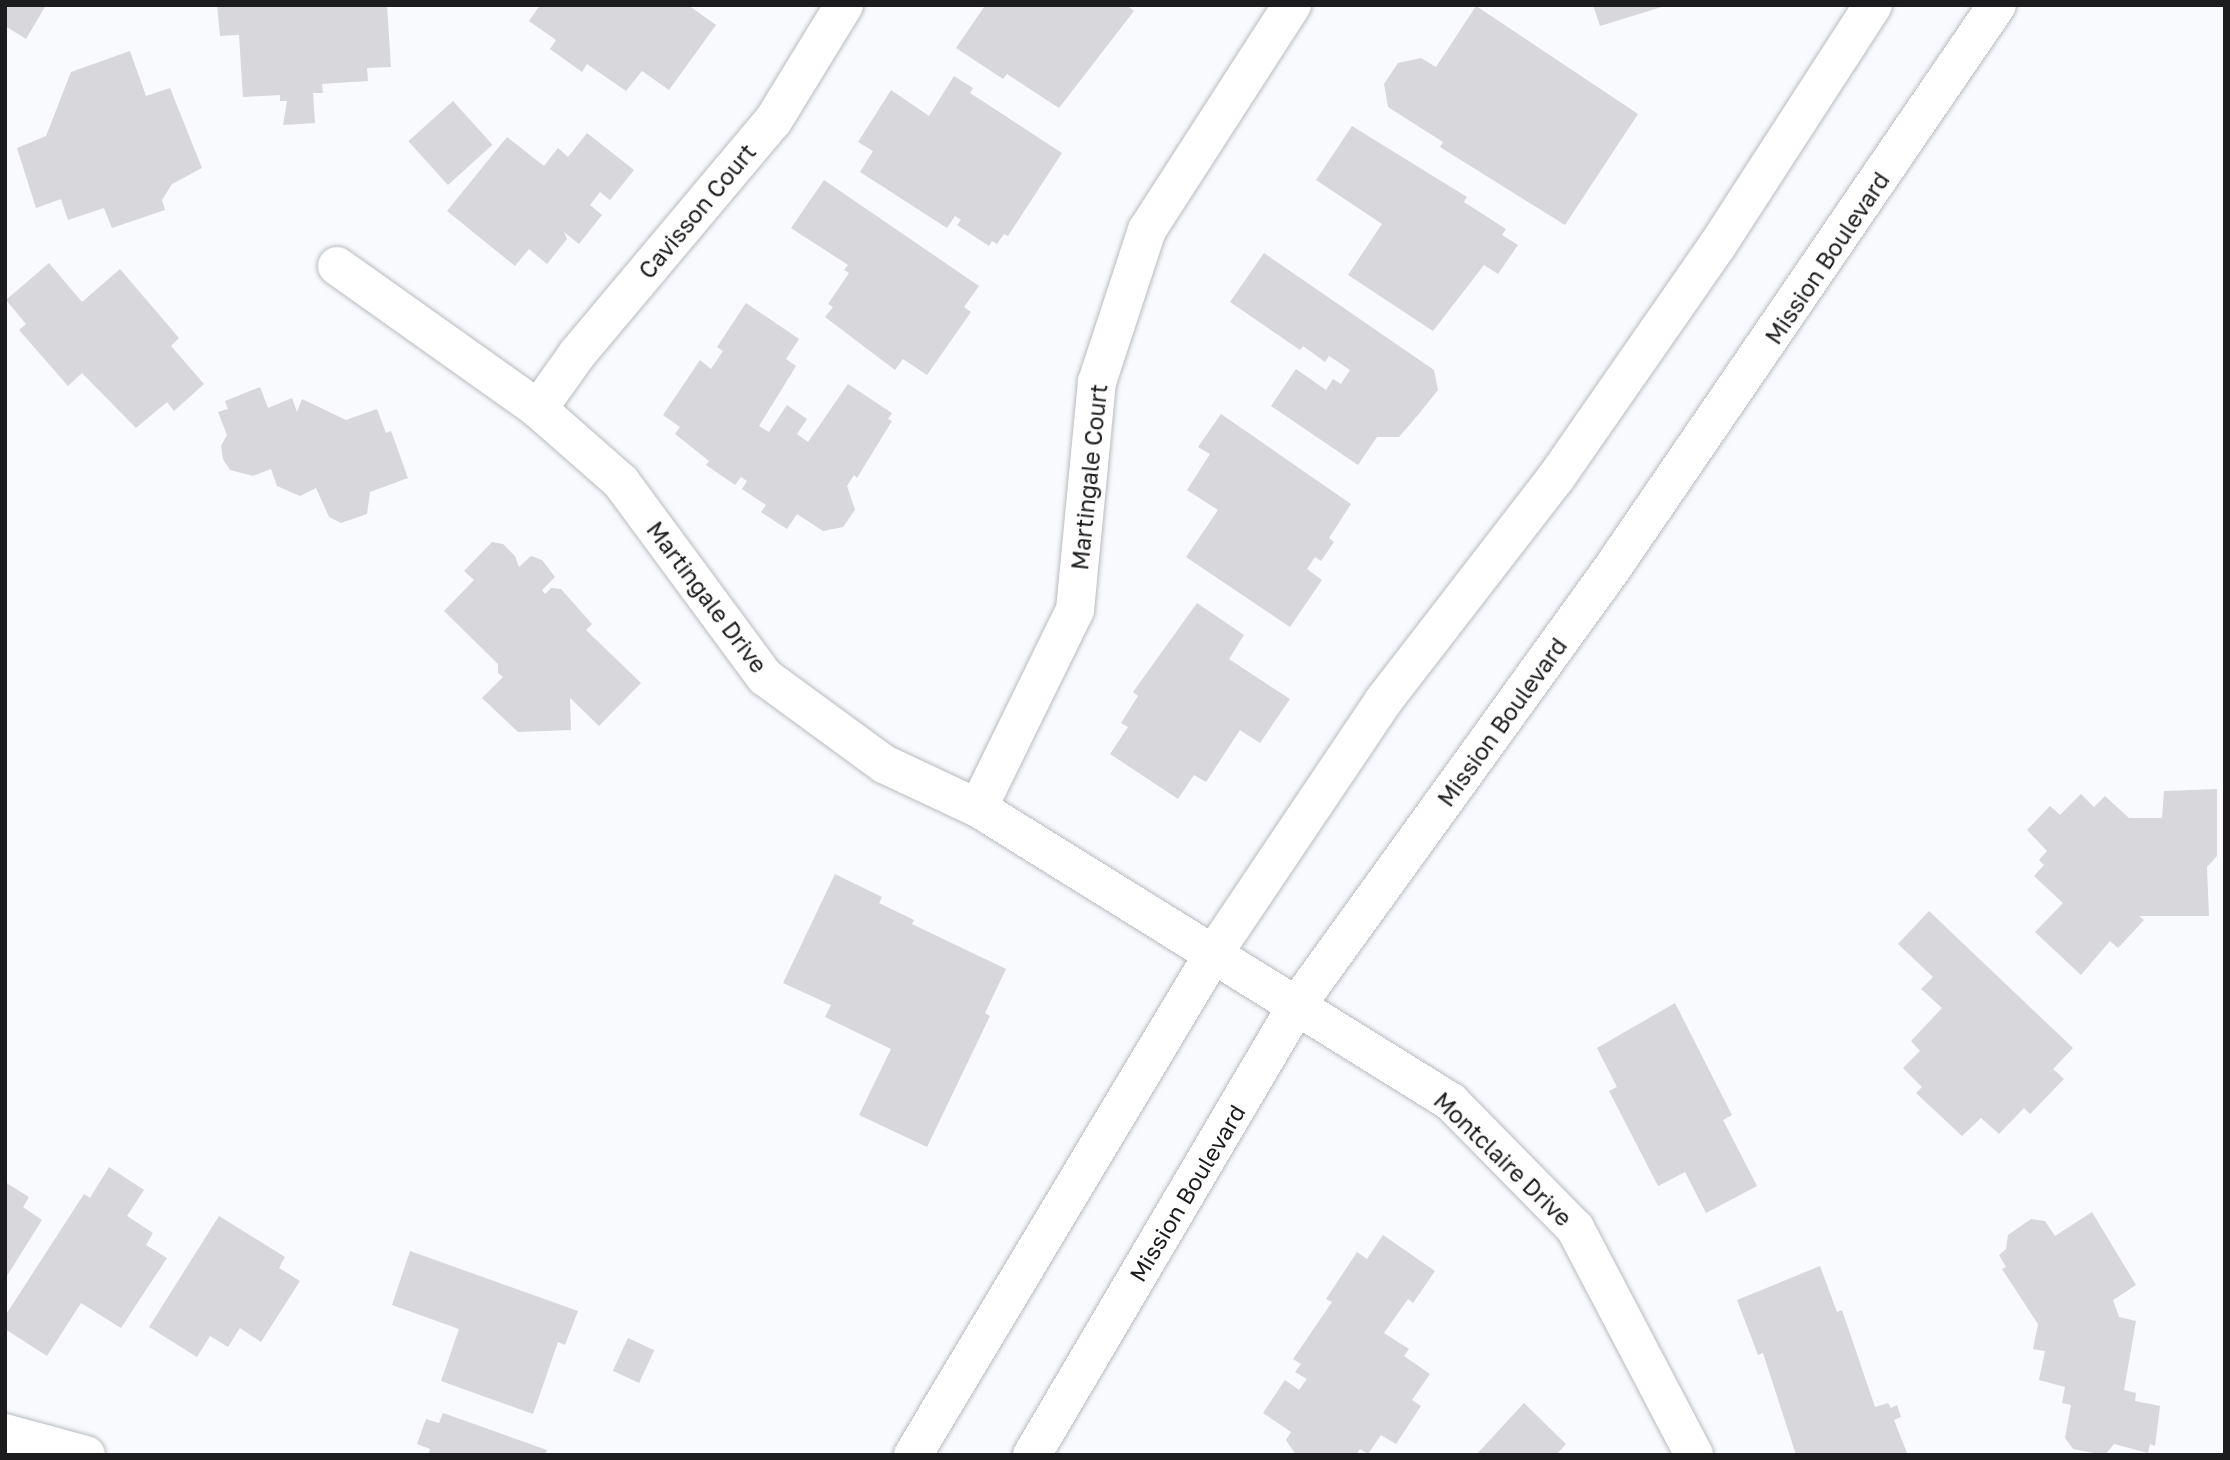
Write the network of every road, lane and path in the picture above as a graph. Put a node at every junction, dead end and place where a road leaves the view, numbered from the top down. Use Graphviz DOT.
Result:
graph roads {
  1 [pos="844,5"];
  2 [pos="1292,5"];
  3 [pos="1873,5"];
  4 [pos="1997,5"];
  5 [pos="337,266"];
  6 [pos="538,409"];
  7 [pos="978,808"];
  8 [pos="1212,956"];
  9 [pos="1297,1005"];
  10 [pos="5,1433"];
  11 [pos="86,1455"];
  12 [pos="913,1455"];
  13 [pos="1032,1455"];
  14 [pos="1694,1455"];
  1 -- 6 [label="main road, Cavisson Court"];
  2 -- 7 [label="main road, Martingale Court"];
  3 -- 8 [label="main road"];
  4 -- 9 [label="main road, Mission Boulevard"];
  5 -- 6 [label="main road, Martingale Drive"];
  6 -- 7 [label="main road, Martingale Drive"];
  7 -- 8 [label="main road, Martingale Drive"];
  8 -- 9 [label="main road, Montclaire Drive"];
  8 -- 12 [label="main road"];
  9 -- 13 [label="main road, Mission Boulevard"];
  9 -- 14 [label="main road, Montclaire Drive"];
  10 -- 11 [label="main road"];
}
